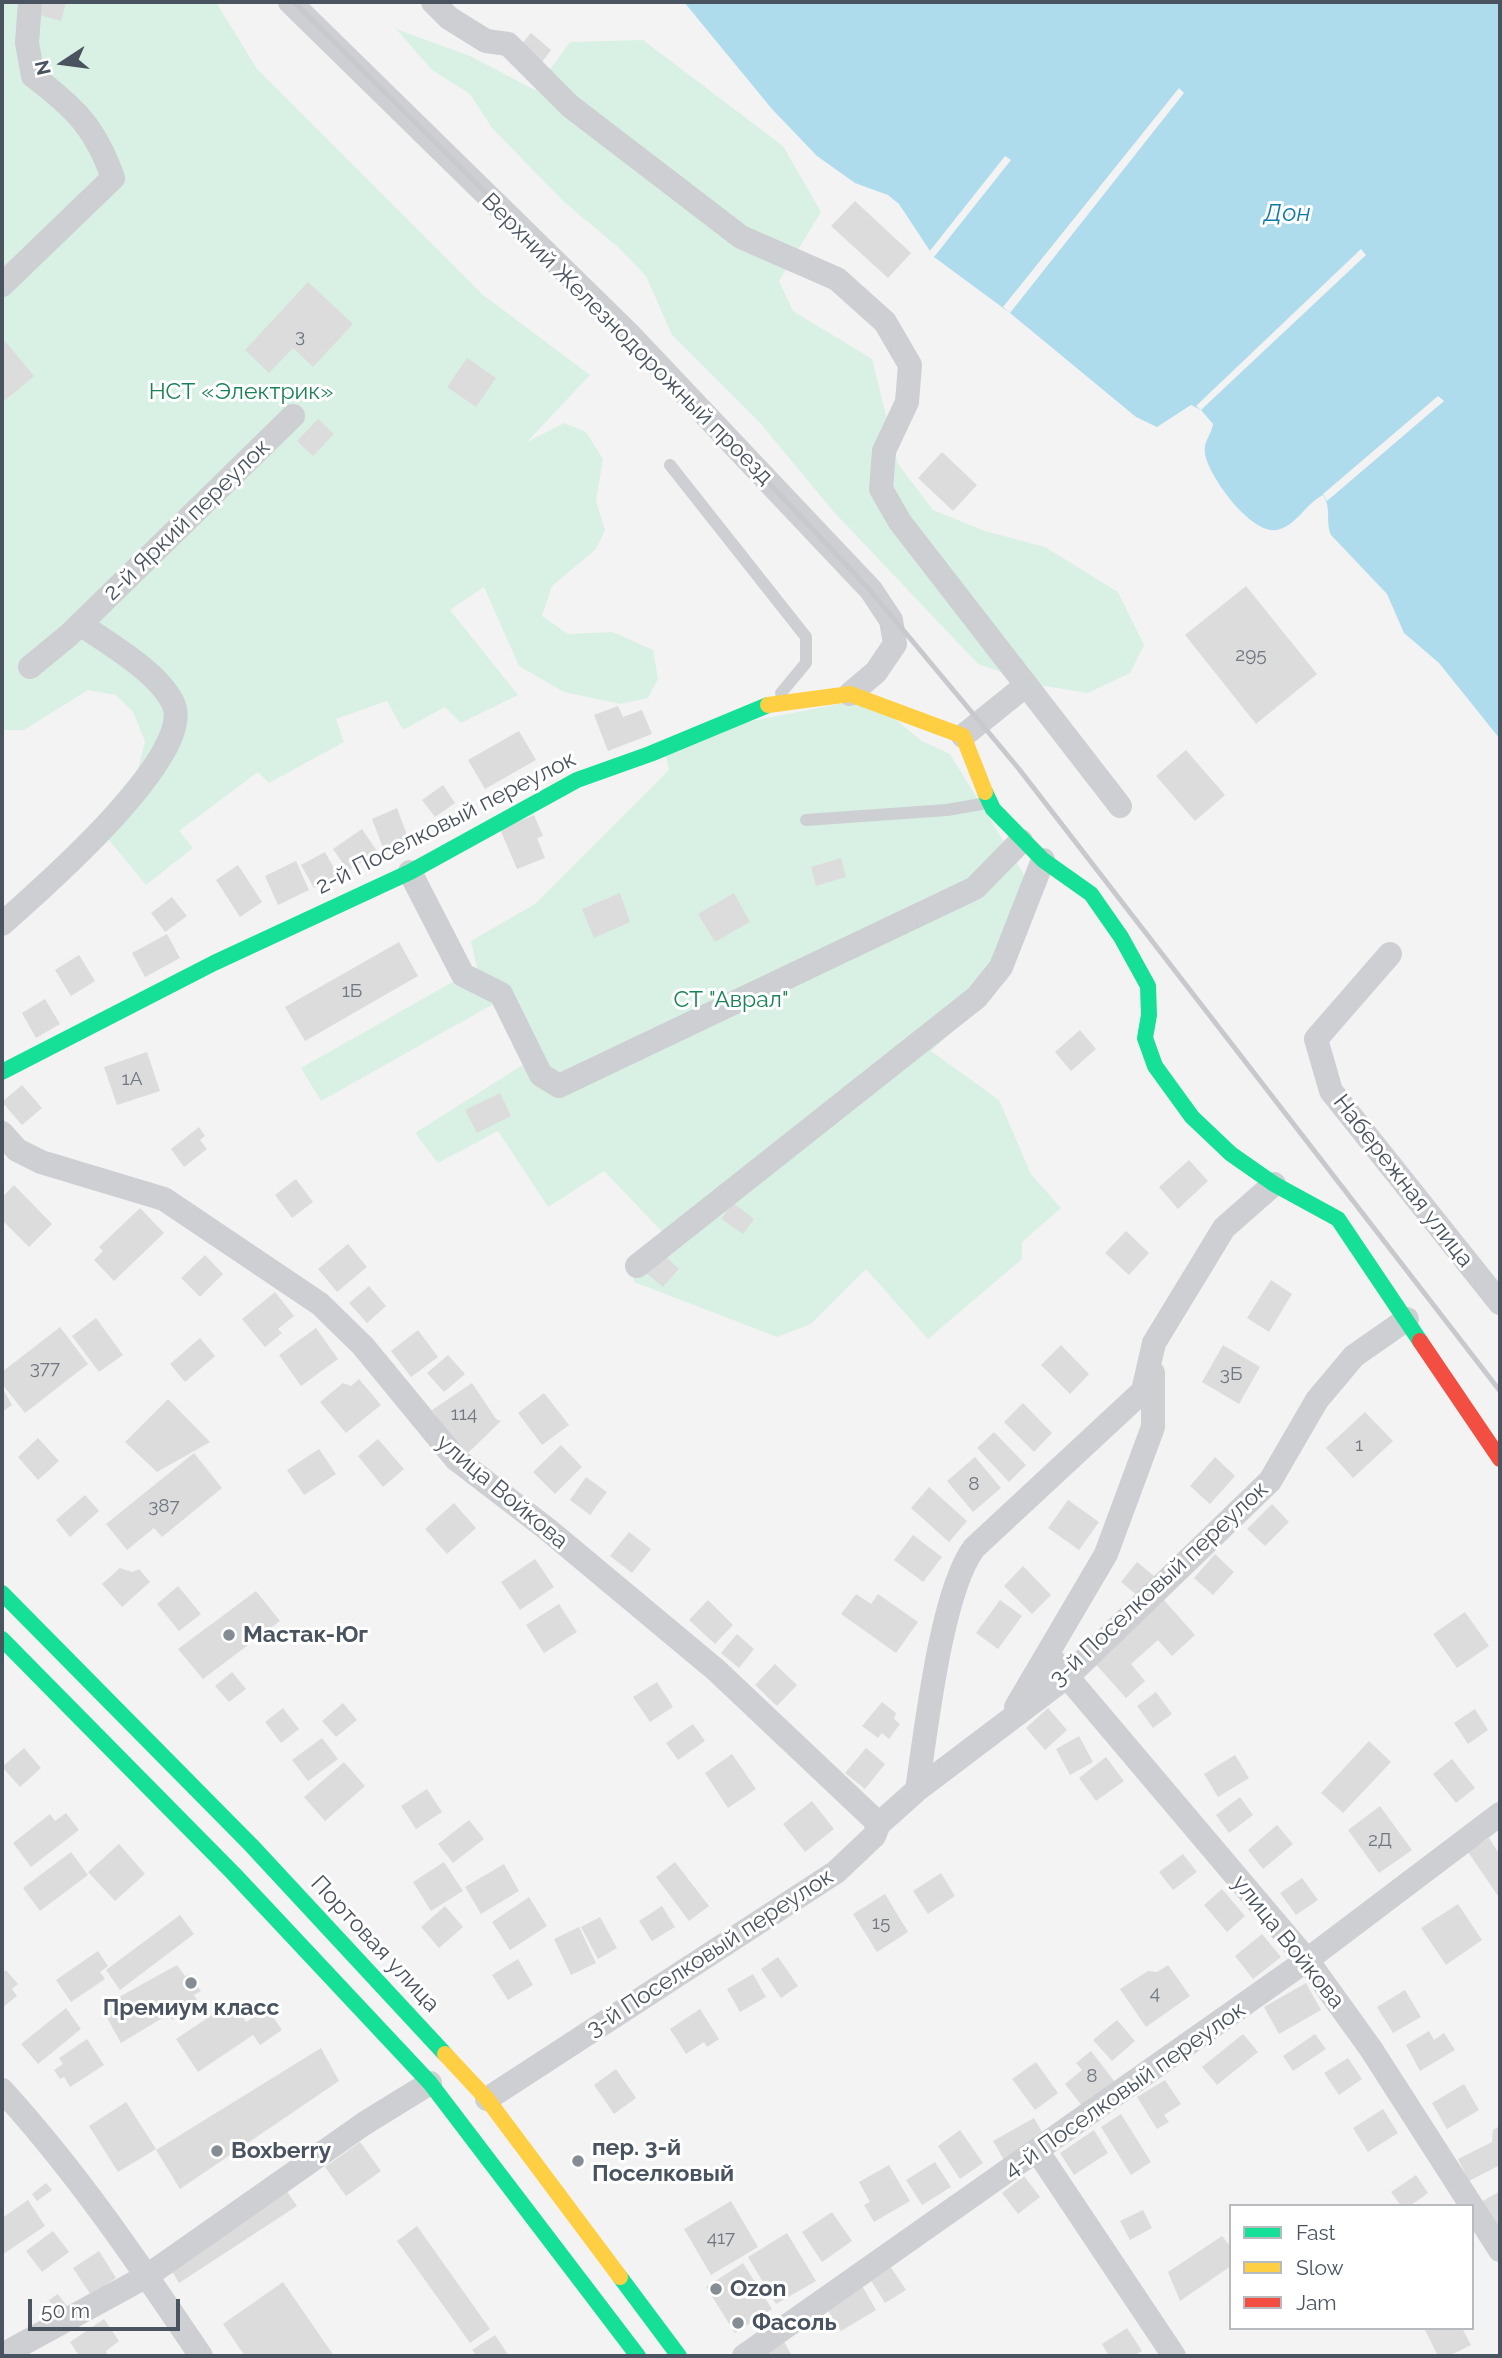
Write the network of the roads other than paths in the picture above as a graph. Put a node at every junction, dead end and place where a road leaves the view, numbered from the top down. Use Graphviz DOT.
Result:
graph roads {
  1 [pos="30,2"];
  2 [pos="289,2"];
  3 [pos="433,2"];
  4 [pos="2,285"];
  5 [pos="293,416"];
  6 [pos="670,465"];
  7 [pos="80,624"];
  8 [pos="30,667"];
  9 [pos="1025,686"];
  10 [pos="850,694"];
  11 [pos="774,702"];
  12 [pos="963,736"];
  13 [pos="990,802"];
  14 [pos="1120,806"];
  15 [pos="806,820"];
  16 [pos="1021,841"];
  17 [pos="1043,860"];
  18 [pos="410,872"];
  19 [pos="2,924"];
  20 [pos="1390,954"];
  21 [pos="2,1072"];
  22 [pos="2,1133"];
  23 [pos="1274,1184"];
  24 [pos="637,1266"];
  25 [pos="1500,1303"];
  26 [pos="1407,1319"];
  27 [pos="1154,1343"];
  28 [pos="1500,1459"];
  29 [pos="2,1593"];
  30 [pos="2,1639"];
  31 [pos="1048,1654"];
  32 [pos="1069,1675"];
  33 [pos="1011,1717"];
  34 [pos="917,1790"];
  35 [pos="1500,1814"];
  36 [pos="880,1824"];
  37 [pos="1307,1960"];
  38 [pos="430,2083"];
  39 [pos="2,2090"];
  40 [pos="487,2099"];
  41 [pos="1038,2152"];
  42 [pos="1470,2204"];
  43 [pos="1474,2209"];
  44 [pos="1500,2250"];
  45 [pos="147,2276"];
  46 [pos="2,2355"];
  47 [pos="201,2356"];
  48 [pos="638,2356"];
  49 [pos="680,2356"];
  50 [pos="744,2356"];
  51 [pos="1174,2356"];
  1 -- 4 [label="street"];
  2 -- 10 [label="street, Верхний Железнодорожный проезд"];
  3 -- 9 [label="street"];
  5 -- 7 [label="street, 2-й Яркий переулок"];
  6 -- 11 [label="lane"];
  7 -- 8 [label="street, 2-й Яркий переулок"];
  7 -- 19 [label="street"];
  9 -- 12 [label="street"];
  9 -- 14 [label="street"];
  10 -- 11 [label="street, 2-й Поселковый переулок"];
  10 -- 12 [label="street"];
  11 -- 18 [label="street, 2-й Поселковый переулок"];
  12 -- 13 [label="street"];
  13 -- 15 [label="lane"];
  13 -- 16 [label="street"];
  16 -- 17 [label="street"];
  16 -- 18 [label="street"];
  17 -- 23 [label="street"];
  17 -- 24 [label="street"];
  18 -- 21 [label="street, 2-й Поселковый переулок"];
  20 -- 25 [label="street, Набережная улица"];
  22 -- 36 [label="street, улица Войкова"];
  23 -- 26 [label="street"];
  23 -- 27 [label="street"];
  26 -- 28 [label="street"];
  26 -- 32 [label="street, 3-й Поселковый переулок"];
  27 -- 31 [label="street, 3-й Поселковый переулок"];
  27 -- 34 [label="street"];
  29 -- 40 [label="street, Портовая улица"];
  30 -- 38 [label="street"];
  31 -- 32 [label="street, улица Войкова"];
  31 -- 33 [label="street, 3-й Поселковый переулок"];
  32 -- 33 [label="street, 3-й Поселковый переулок"];
  32 -- 37 [label="street, улица Войкова"];
  33 -- 34 [label="street, 3-й Поселковый переулок"];
  34 -- 36 [label="street, 3-й Поселковый переулок"];
  35 -- 37 [label="street, 4-й Поселковый переулок"];
  36 -- 40 [label="street, 3-й Поселковый переулок"];
  37 -- 41 [label="street, 4-й Поселковый переулок"];
  37 -- 42 [label="street, улица Войкова"];
  38 -- 45 [label="street"];
  38 -- 48 [label="street"];
  39 -- 45 [label="street"];
  40 -- 49 [label="street, Портовая улица"];
  41 -- 50 [label="street, 4-й Поселковый переулок"];
  41 -- 51 [label="street"];
  43 -- 44 [label="street, улица Войкова"];
  45 -- 46 [label="street"];
  45 -- 47 [label="street"];
}
